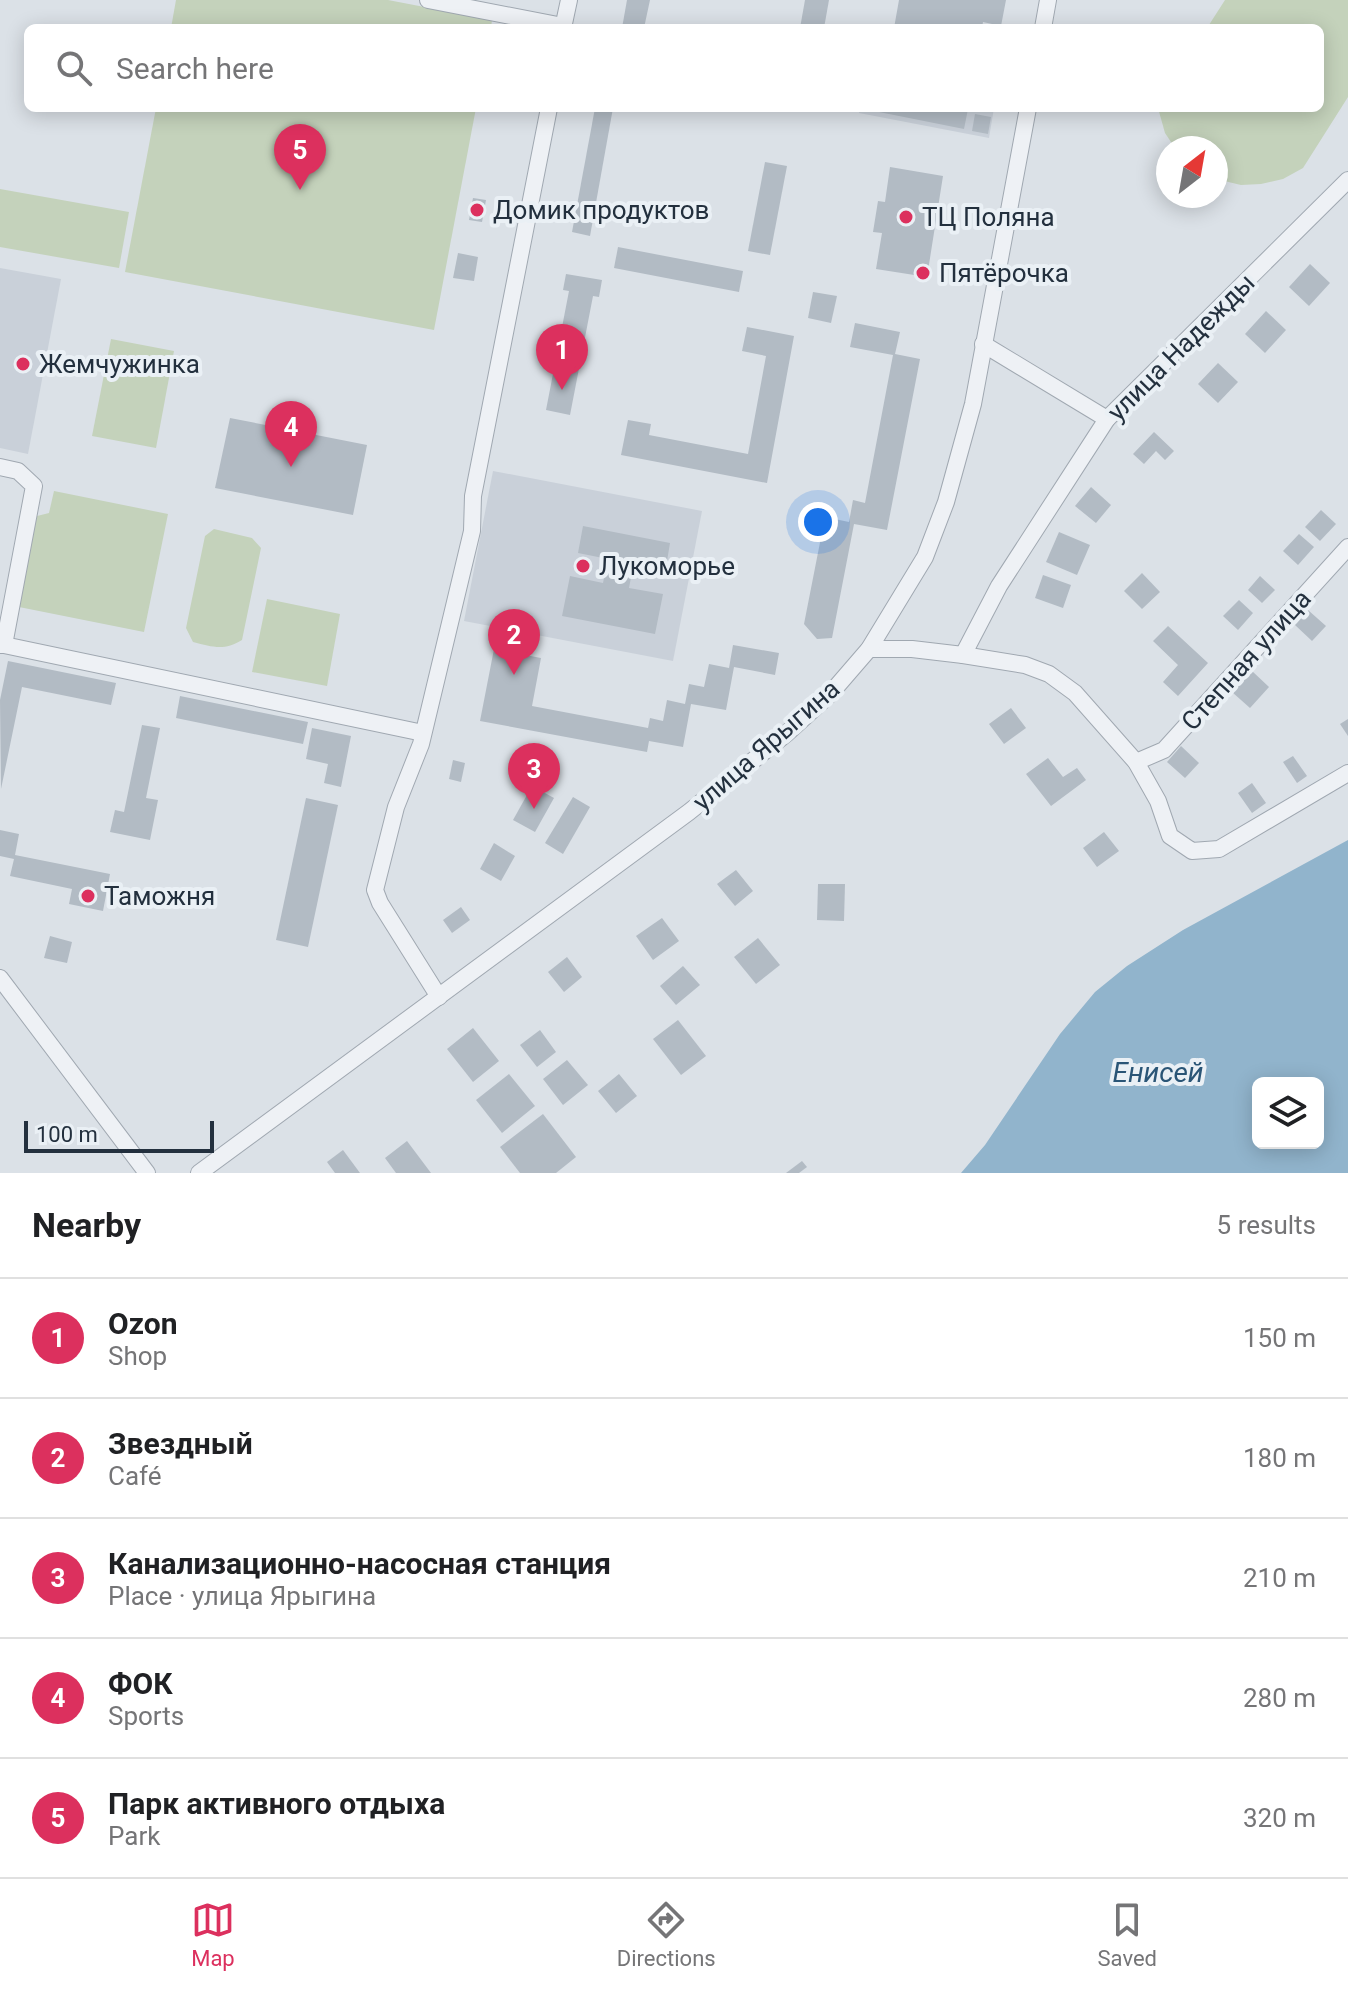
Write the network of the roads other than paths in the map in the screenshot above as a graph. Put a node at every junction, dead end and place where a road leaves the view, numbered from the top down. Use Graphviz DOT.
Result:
graph roads {
  1 [pos="428,0"];
  2 [pos="569,0"];
  3 [pos="1048,0"];
  4 [pos="548,24"];
  5 [pos="564,24"];
  6 [pos="1044,24"];
  7 [pos="548,112"];
  8 [pos="1027,112"];
  9 [pos="1348,180"];
  10 [pos="983,344"];
  11 [pos="1107,419"];
  12 [pos="0,467"];
  13 [pos="1348,547"];
  14 [pos="2,645"];
  15 [pos="869,649"];
  16 [pos="963,655"];
  17 [pos="423,733"];
  18 [pos="1136,762"];
  19 [pos="1348,773"];
  20 [pos="0,978"];
  21 [pos="439,997"];
  22 [pos="147,1173"];
  23 [pos="199,1173"];
  1 -- 4 [label="street"];
  2 -- 5 [label="street"];
  3 -- 6 [label="street"];
  7 -- 17 [label="street"];
  8 -- 10 [label="street, улица Ярыгина"];
  9 -- 11 [label="street, улица Надежды"];
  10 -- 11 [label="street"];
  10 -- 15 [label="street, улица Ярыгина"];
  11 -- 16 [label="street, улица Надежды"];
  12 -- 14 [label="street"];
  13 -- 18 [label="street, Степная улица"];
  14 -- 17 [label="street"];
  15 -- 16 [label="street"];
  15 -- 21 [label="street, улица Ярыгина"];
  16 -- 18 [label="street"];
  17 -- 21 [label="street"];
  18 -- 19 [label="street"];
  20 -- 22 [label="street"];
  21 -- 23 [label="street, улица Ярыгина"];
}
